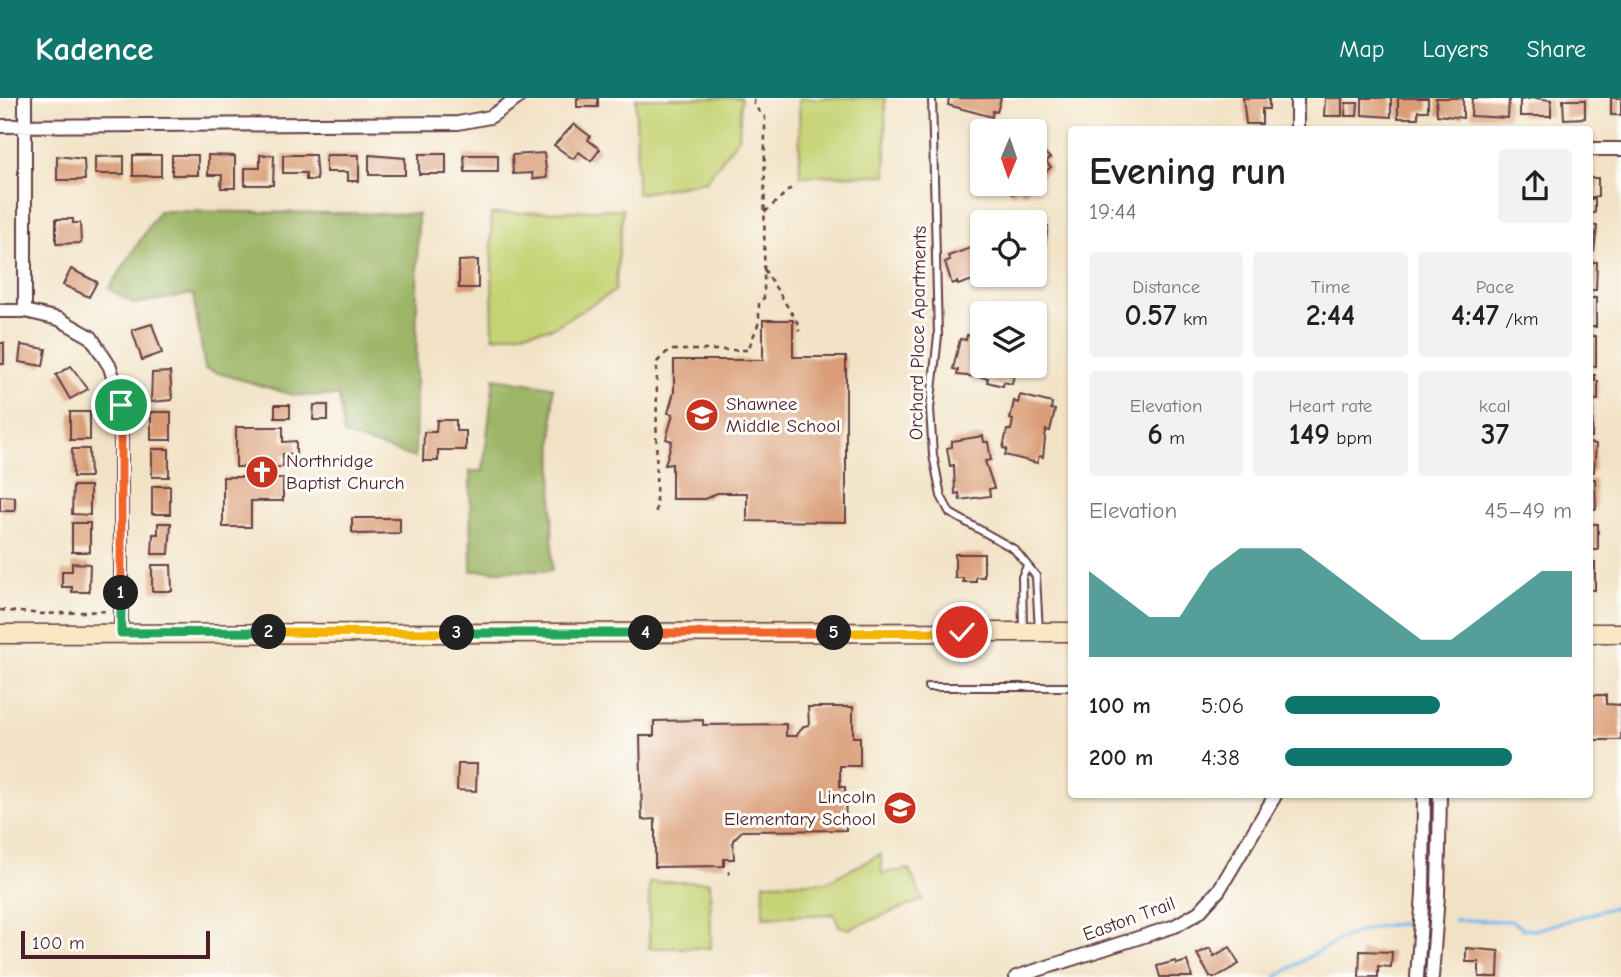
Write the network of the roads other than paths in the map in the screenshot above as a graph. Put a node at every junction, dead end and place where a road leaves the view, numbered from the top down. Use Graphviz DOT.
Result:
graph roads {
  1 [pos="25,98"];
  2 [pos="932,98"];
  3 [pos="1297,98"];
  4 [pos="517,100"];
  5 [pos="0,126"];
  6 [pos="25,126"];
  7 [pos="1297,126"];
  8 [pos="1593,149"];
  9 [pos="1621,149"];
  10 [pos="0,311"];
  11 [pos="25,311"];
  12 [pos="1027,566"];
  13 [pos="1031,632"];
  14 [pos="1068,632"];
  15 [pos="121,633"];
  16 [pos="1593,633"];
  17 [pos="1621,633"];
  18 [pos="0,634"];
  19 [pos="928,687"];
  20 [pos="1068,687"];
  21 [pos="1274,798"];
  22 [pos="1424,798"];
  23 [pos="1440,798"];
  24 [pos="1016,977"];
  25 [pos="1417,977"];
  26 [pos="1432,977"];
  1 -- 6 [label="street"];
  2 -- 12 [label="lane, Orchard Place Apartments"];
  3 -- 7 [label="street"];
  4 -- 6 [label="street"];
  5 -- 6 [label="street"];
  6 -- 11 [label="street"];
  8 -- 9 [label="street"];
  10 -- 11 [label="street"];
  11 -- 15 [label="street"];
  12 -- 13 [label="lane"];
  12 -- 13 [label="lane, Orchard Place Apartments"];
  13 -- 14 [label="main road"];
  13 -- 15 [label="main road"];
  15 -- 18 [label="main road"];
  16 -- 17 [label="main road"];
  19 -- 20 [label="lane"];
  21 -- 24 [label="street, Easton Trail"];
  22 -- 25 [label="street"];
  23 -- 26 [label="street"];
}
